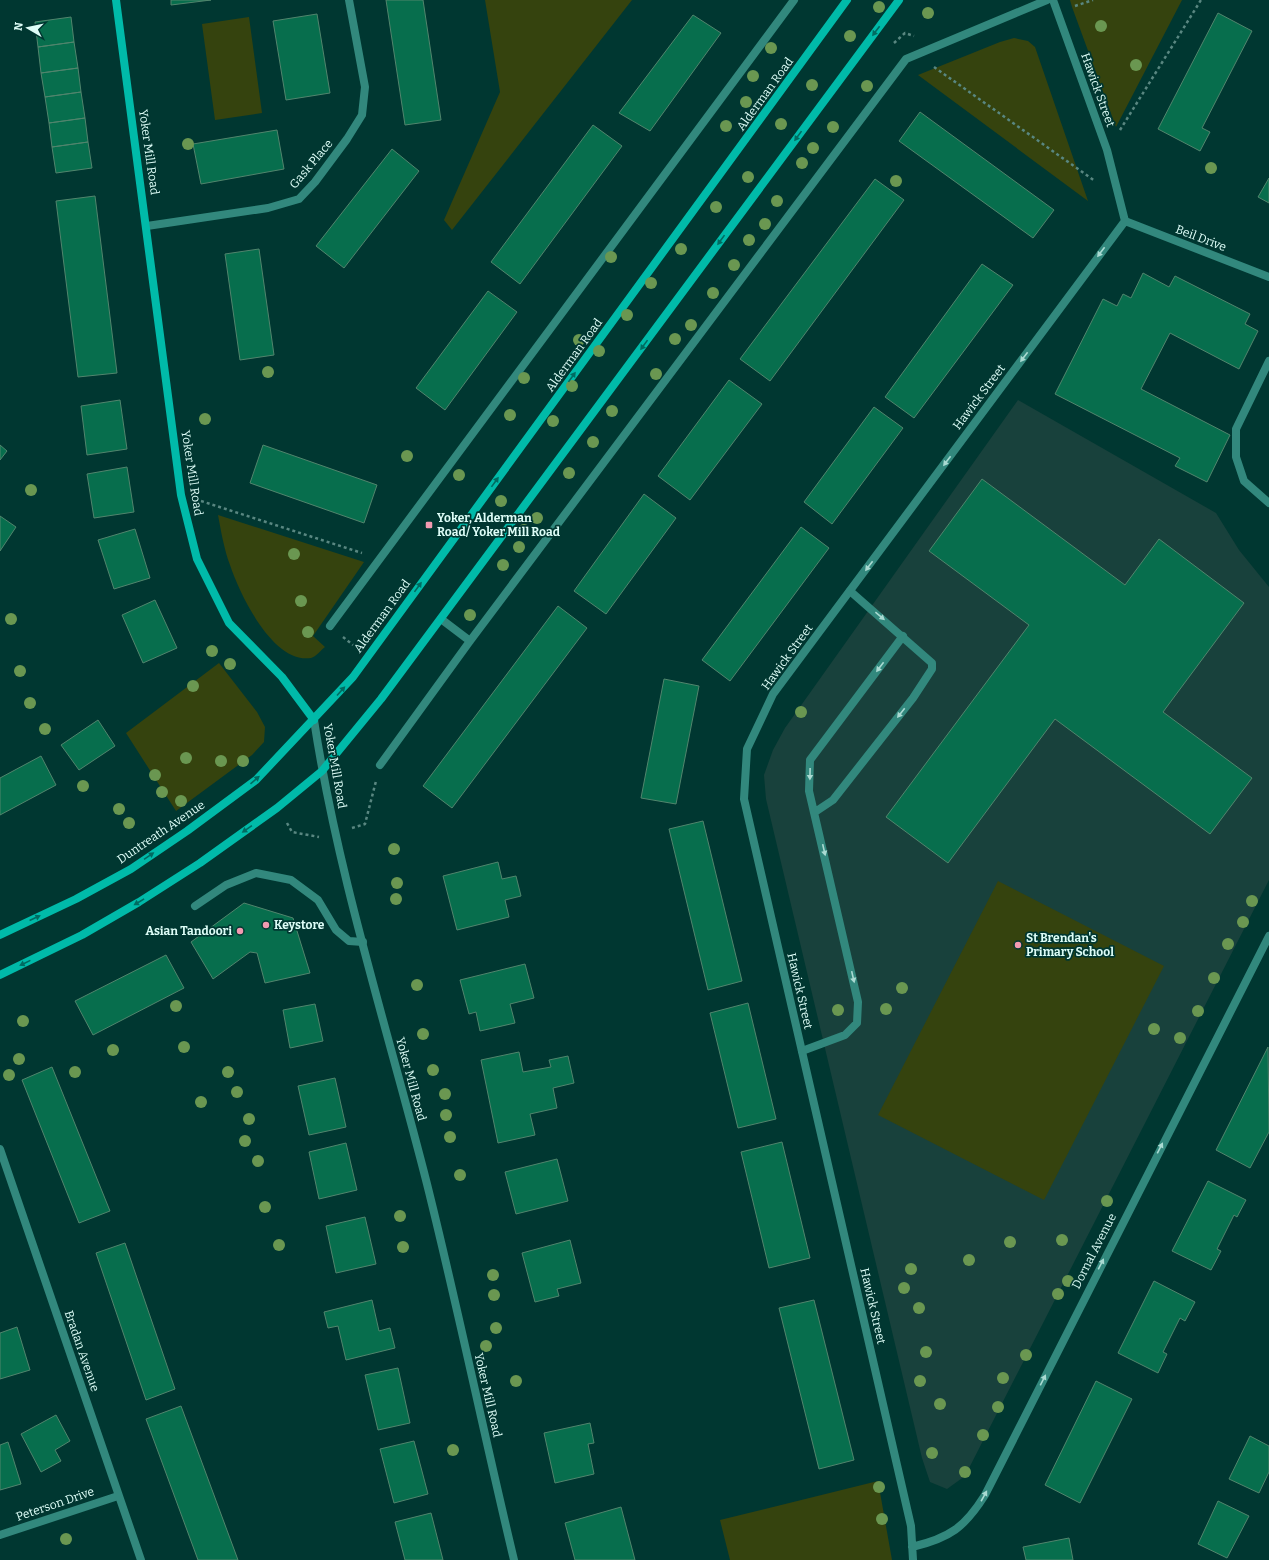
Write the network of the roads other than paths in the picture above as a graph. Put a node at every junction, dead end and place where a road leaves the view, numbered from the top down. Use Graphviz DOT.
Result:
graph roads {
  1 [pos="116,0"];
  2 [pos="350,0"];
  3 [pos="794,0"];
  4 [pos="847,0"];
  5 [pos="899,0"];
  6 [pos="1047,0"];
  7 [pos="1052,0"];
  8 [pos="1125,221"];
  9 [pos="147,226"];
  10 [pos="1269,277"];
  11 [pos="1269,361"];
  12 [pos="1269,503"];
  13 [pos="850,591"];
  14 [pos="441,619"];
  15 [pos="330,626"];
  16 [pos="903,636"];
  17 [pos="470,641"];
  18 [pos="314,720"];
  19 [pos="380,766"];
  20 [pos="322,771"];
  21 [pos="815,812"];
  22 [pos="196,906"];
  23 [pos="0,935"];
  24 [pos="1269,936"];
  25 [pos="363,942"];
  26 [pos="0,975"];
  27 [pos="802,1051"];
  28 [pos="0,1149"];
  29 [pos="118,1496"];
  30 [pos="0,1535"];
  31 [pos="912,1547"];
  32 [pos="141,1560"];
  33 [pos="514,1560"];
  34 [pos="913,1560"];
  1 -- 9 [label="street, Yoker Mill Road"];
  2 -- 9 [label="street, Gask Place"];
  3 -- 15 [label="street"];
  18 -- 4 [label="street, Alderman Road, one-way"];
  5 -- 14 [label="street, one-way"];
  6 -- 17 [label="street"];
  7 -- 8 [label="street, Hawick Street"];
  8 -- 10 [label="street, Beil Drive"];
  8 -- 13 [label="street, Hawick Street, one-way"];
  9 -- 18 [label="street, Yoker Mill Road"];
  11 -- 12 [label="street"];
  13 -- 16 [label="street, one-way"];
  13 -- 27 [label="street, Hawick Street"];
  14 -- 17 [label="street"];
  14 -- 20 [label="street"];
  16 -- 21 [label="street, one-way"];
  16 -- 21 [label="street, one-way"];
  17 -- 19 [label="street"];
  18 -- 20 [label="street, Yoker Mill Road"];
  23 -- 18 [label="street, Duntreath Avenue, one-way"];
  20 -- 25 [label="street, Yoker Mill Road"];
  20 -- 26 [label="street, one-way"];
  21 -- 27 [label="street, one-way"];
  22 -- 25 [label="street"];
  31 -- 24 [label="street, Dornal Avenue, one-way"];
  25 -- 33 [label="street, Yoker Mill Road"];
  27 -- 31 [label="street, Hawick Street"];
  28 -- 29 [label="street, Bradan Avenue"];
  29 -- 30 [label="street, Peterson Drive"];
  29 -- 32 [label="street, Bradan Avenue"];
  31 -- 34 [label="street, Hawick Street"];
}
